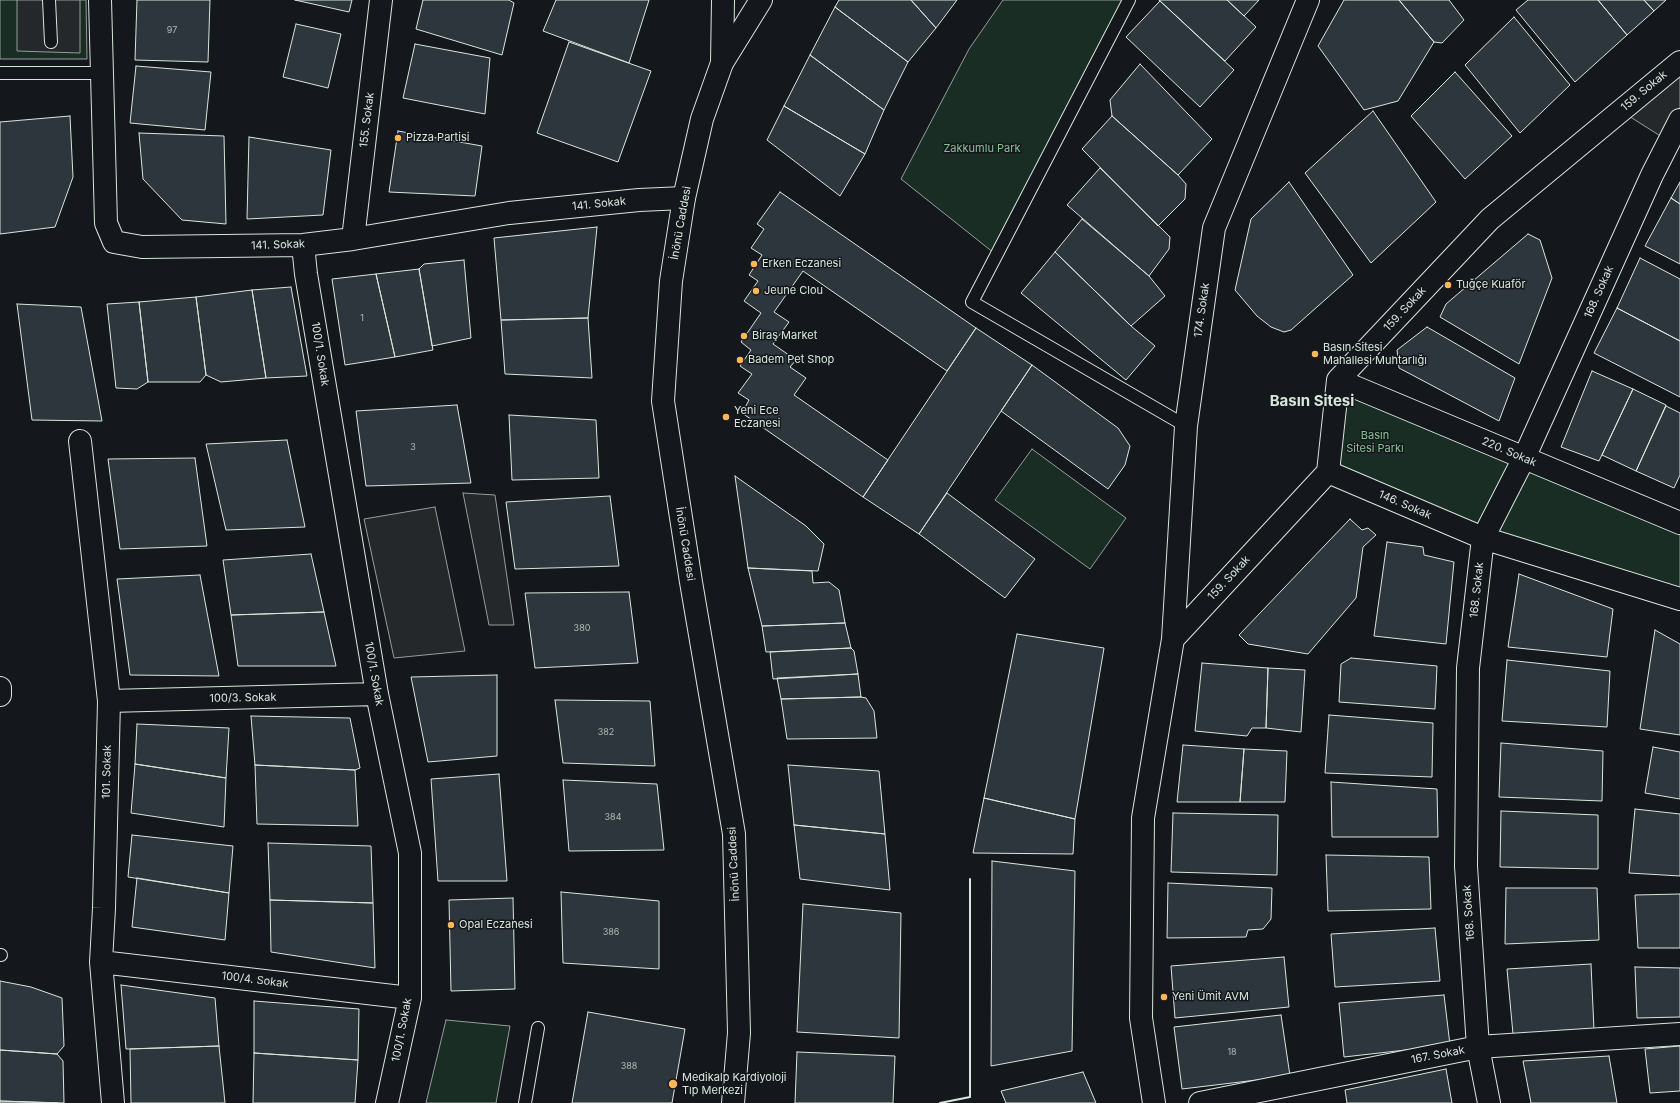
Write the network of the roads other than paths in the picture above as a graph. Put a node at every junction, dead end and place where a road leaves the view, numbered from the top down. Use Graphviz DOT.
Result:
graph roads {
  1 [pos="49,0"];
  2 [pos="100,0"];
  3 [pos="381,0"];
  4 [pos="723,0"];
  5 [pos="761,0"];
  6 [pos="1129,0"];
  7 [pos="1308,0"];
  8 [pos="51,42"];
  9 [pos="722,62"];
  10 [pos="1680,62"];
  11 [pos="0,73"];
  12 [pos="102,73"];
  13 [pos="1680,120"];
  14 [pos="684,198"];
  15 [pos="353,239"];
  16 [pos="303,245"];
  17 [pos="1338,380"];
  18 [pos="1186,426"];
  19 [pos="80,441"];
  20 [pos="1524,458"];
  21 [pos="1328,472"];
  22 [pos="1680,523"];
  23 [pos="1483,538"];
  24 [pos="1680,599"];
  25 [pos="1173,639"];
  26 [pos="0,688"];
  27 [pos="0,694"];
  28 [pos="377,694"];
  29 [pos="109,701"];
  30 [pos="101,962"];
  31 [pos="410,998"];
  32 [pos="538,1028"];
  33 [pos="1680,1034"];
  34 [pos="1478,1047"];
  35 [pos="113,1103"];
  36 [pos="387,1103"];
  37 [pos="525,1103"];
  38 [pos="733,1103"];
  39 [pos="1154,1103"];
  40 [pos="1200,1103"];
  41 [pos="1489,1103"];
  1 -- 8 [label="lane"];
  2 -- 12 [label="street, 141. Sokak"];
  3 -- 15 [label="street, 155. Sokak"];
  4 -- 9 [label="street"];
  5 -- 9 [label="street, İnönü Caddesi"];
  6 -- 18 [label="lane"];
  7 -- 18 [label="street, 174. Sokak"];
  9 -- 14 [label="street, İnönü Caddesi"];
  10 -- 17 [label="street, 159. Sokak"];
  11 -- 12 [label="lane"];
  12 -- 16 [label="street, 141. Sokak"];
  13 -- 20 [label="street, 168. Sokak"];
  14 -- 15 [label="street, 141. Sokak"];
  14 -- 38 [label="street, İnönü Caddesi"];
  15 -- 16 [label="street, 141. Sokak"];
  16 -- 28 [label="street, 100/1. Sokak"];
  17 -- 20 [label="street, 220. Sokak"];
  17 -- 21 [label="street"];
  18 -- 25 [label="street, 174. Sokak"];
  19 -- 29 [label="street, 101. Sokak"];
  20 -- 22 [label="street, 220. Sokak"];
  20 -- 23 [label="street, 168. Sokak"];
  21 -- 23 [label="street, 146. Sokak"];
  21 -- 25 [label="street, 159. Sokak"];
  23 -- 24 [label="street"];
  23 -- 34 [label="street, 168. Sokak"];
  25 -- 39 [label="street, 174. Sokak"];
  26 -- 27 [label="street"];
  28 -- 29 [label="street, 100/3. Sokak"];
  28 -- 31 [label="street, 100/1. Sokak"];
  29 -- 30 [label="street, 101. Sokak"];
  30 -- 31 [label="street, 100/4. Sokak"];
  30 -- 35 [label="street, 101. Sokak"];
  31 -- 36 [label="street, 100/1. Sokak"];
  32 -- 37 [label="lane"];
  33 -- 34 [label="street, 167. Sokak"];
  34 -- 40 [label="street, 167. Sokak"];
  34 -- 41 [label="street, 168. Sokak"];
}
